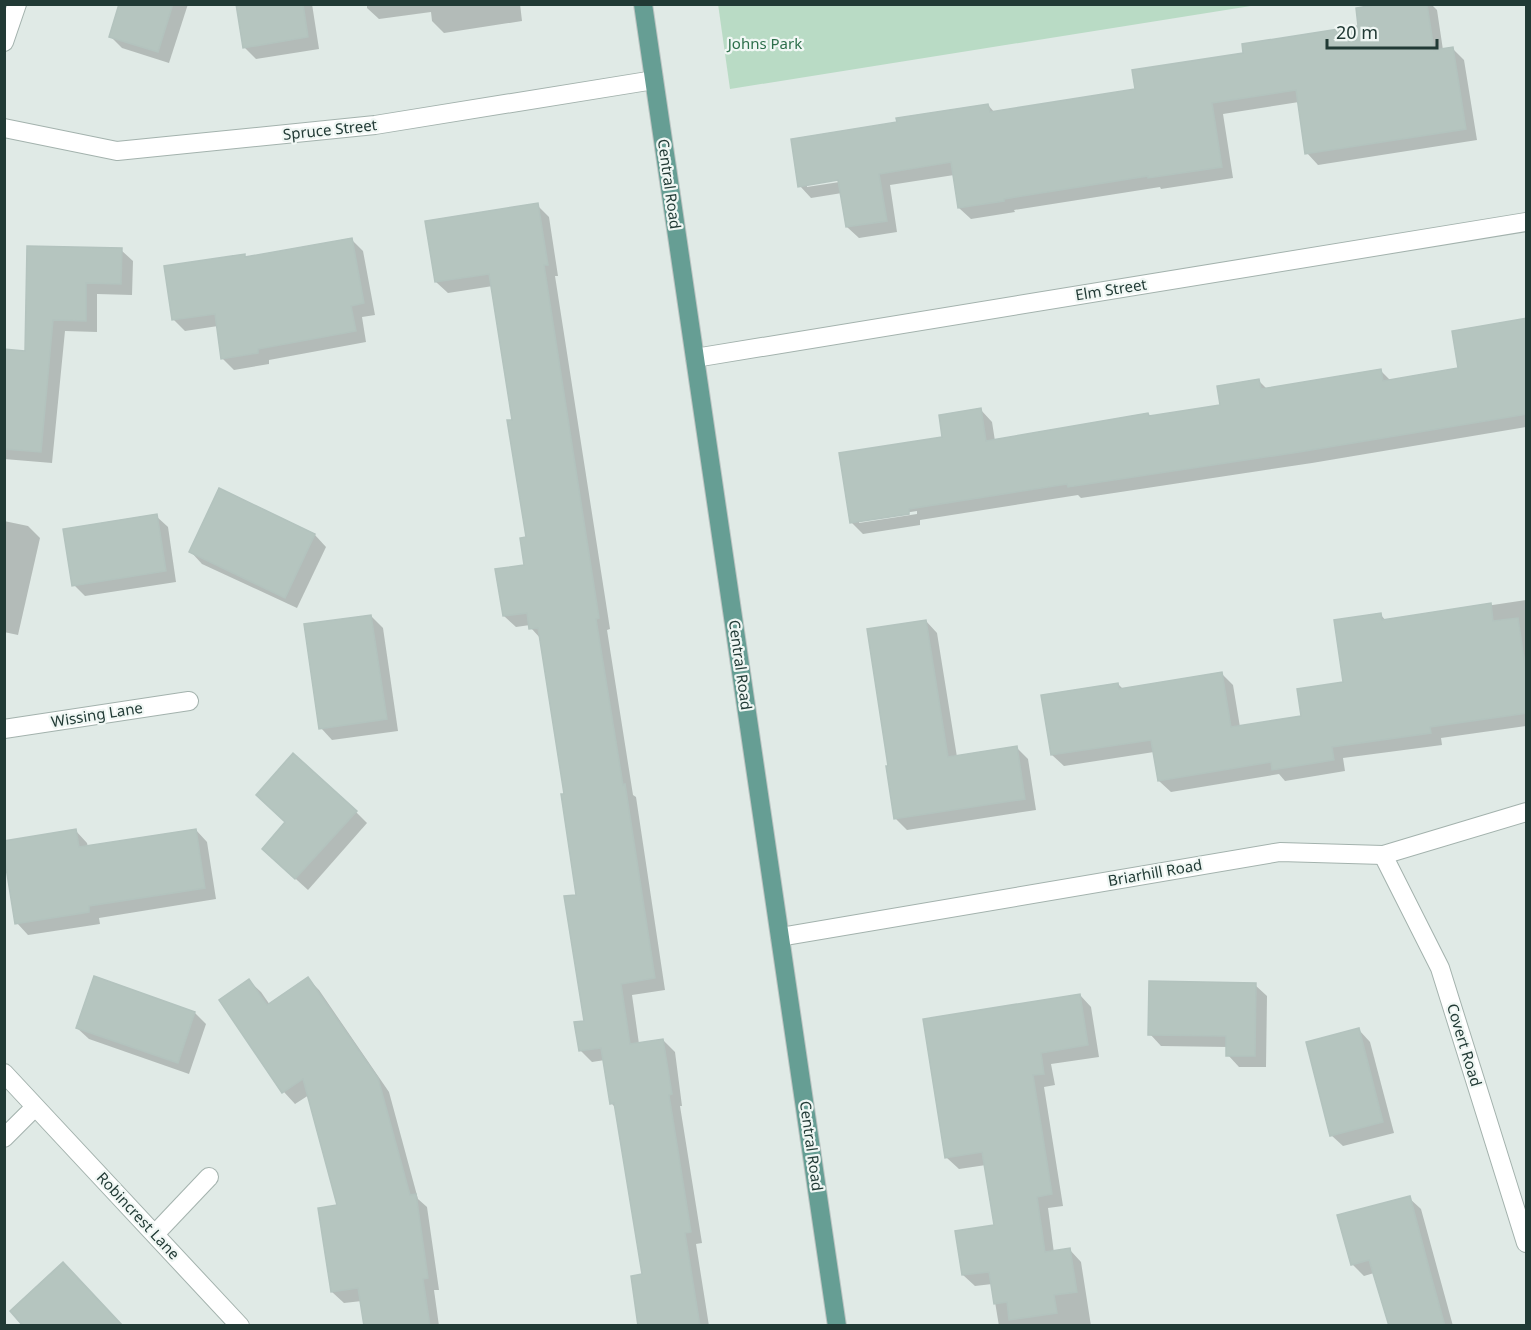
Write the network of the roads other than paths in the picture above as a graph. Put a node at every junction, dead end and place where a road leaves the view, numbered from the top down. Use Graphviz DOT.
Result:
graph roads {
  1 [pos="17,4"];
  2 [pos="643,4"];
  3 [pos="4,42"];
  4 [pos="654,80"];
  5 [pos="4,128"];
  6 [pos="1527,222"];
  7 [pos="694,358"];
  8 [pos="189,701"];
  9 [pos="4,729"];
  10 [pos="1527,812"];
  11 [pos="1383,855"];
  12 [pos="780,937"];
  13 [pos="4,1073"];
  14 [pos="35,1107"];
  15 [pos="4,1138"];
  16 [pos="209,1177"];
  17 [pos="155,1234"];
  18 [pos="1527,1243"];
  19 [pos="240,1326"];
  20 [pos="837,1326"];
  1 -- 3 [label="street"];
  2 -- 4 [label="main road, Central Road"];
  4 -- 5 [label="street, Spruce Street"];
  4 -- 7 [label="main road, Central Road"];
  6 -- 7 [label="street, Elm Street"];
  7 -- 12 [label="main road, Central Road"];
  8 -- 9 [label="street, Wissing Lane"];
  10 -- 11 [label="street, Briarhill Road"];
  11 -- 12 [label="street, Briarhill Road"];
  11 -- 18 [label="street, Covert Road"];
  12 -- 20 [label="main road, Central Road"];
  13 -- 14 [label="street, Robincrest Lane"];
  14 -- 15 [label="street"];
  14 -- 17 [label="street, Robincrest Lane"];
  16 -- 17 [label="street"];
  17 -- 19 [label="street, Robincrest Lane"];
}
